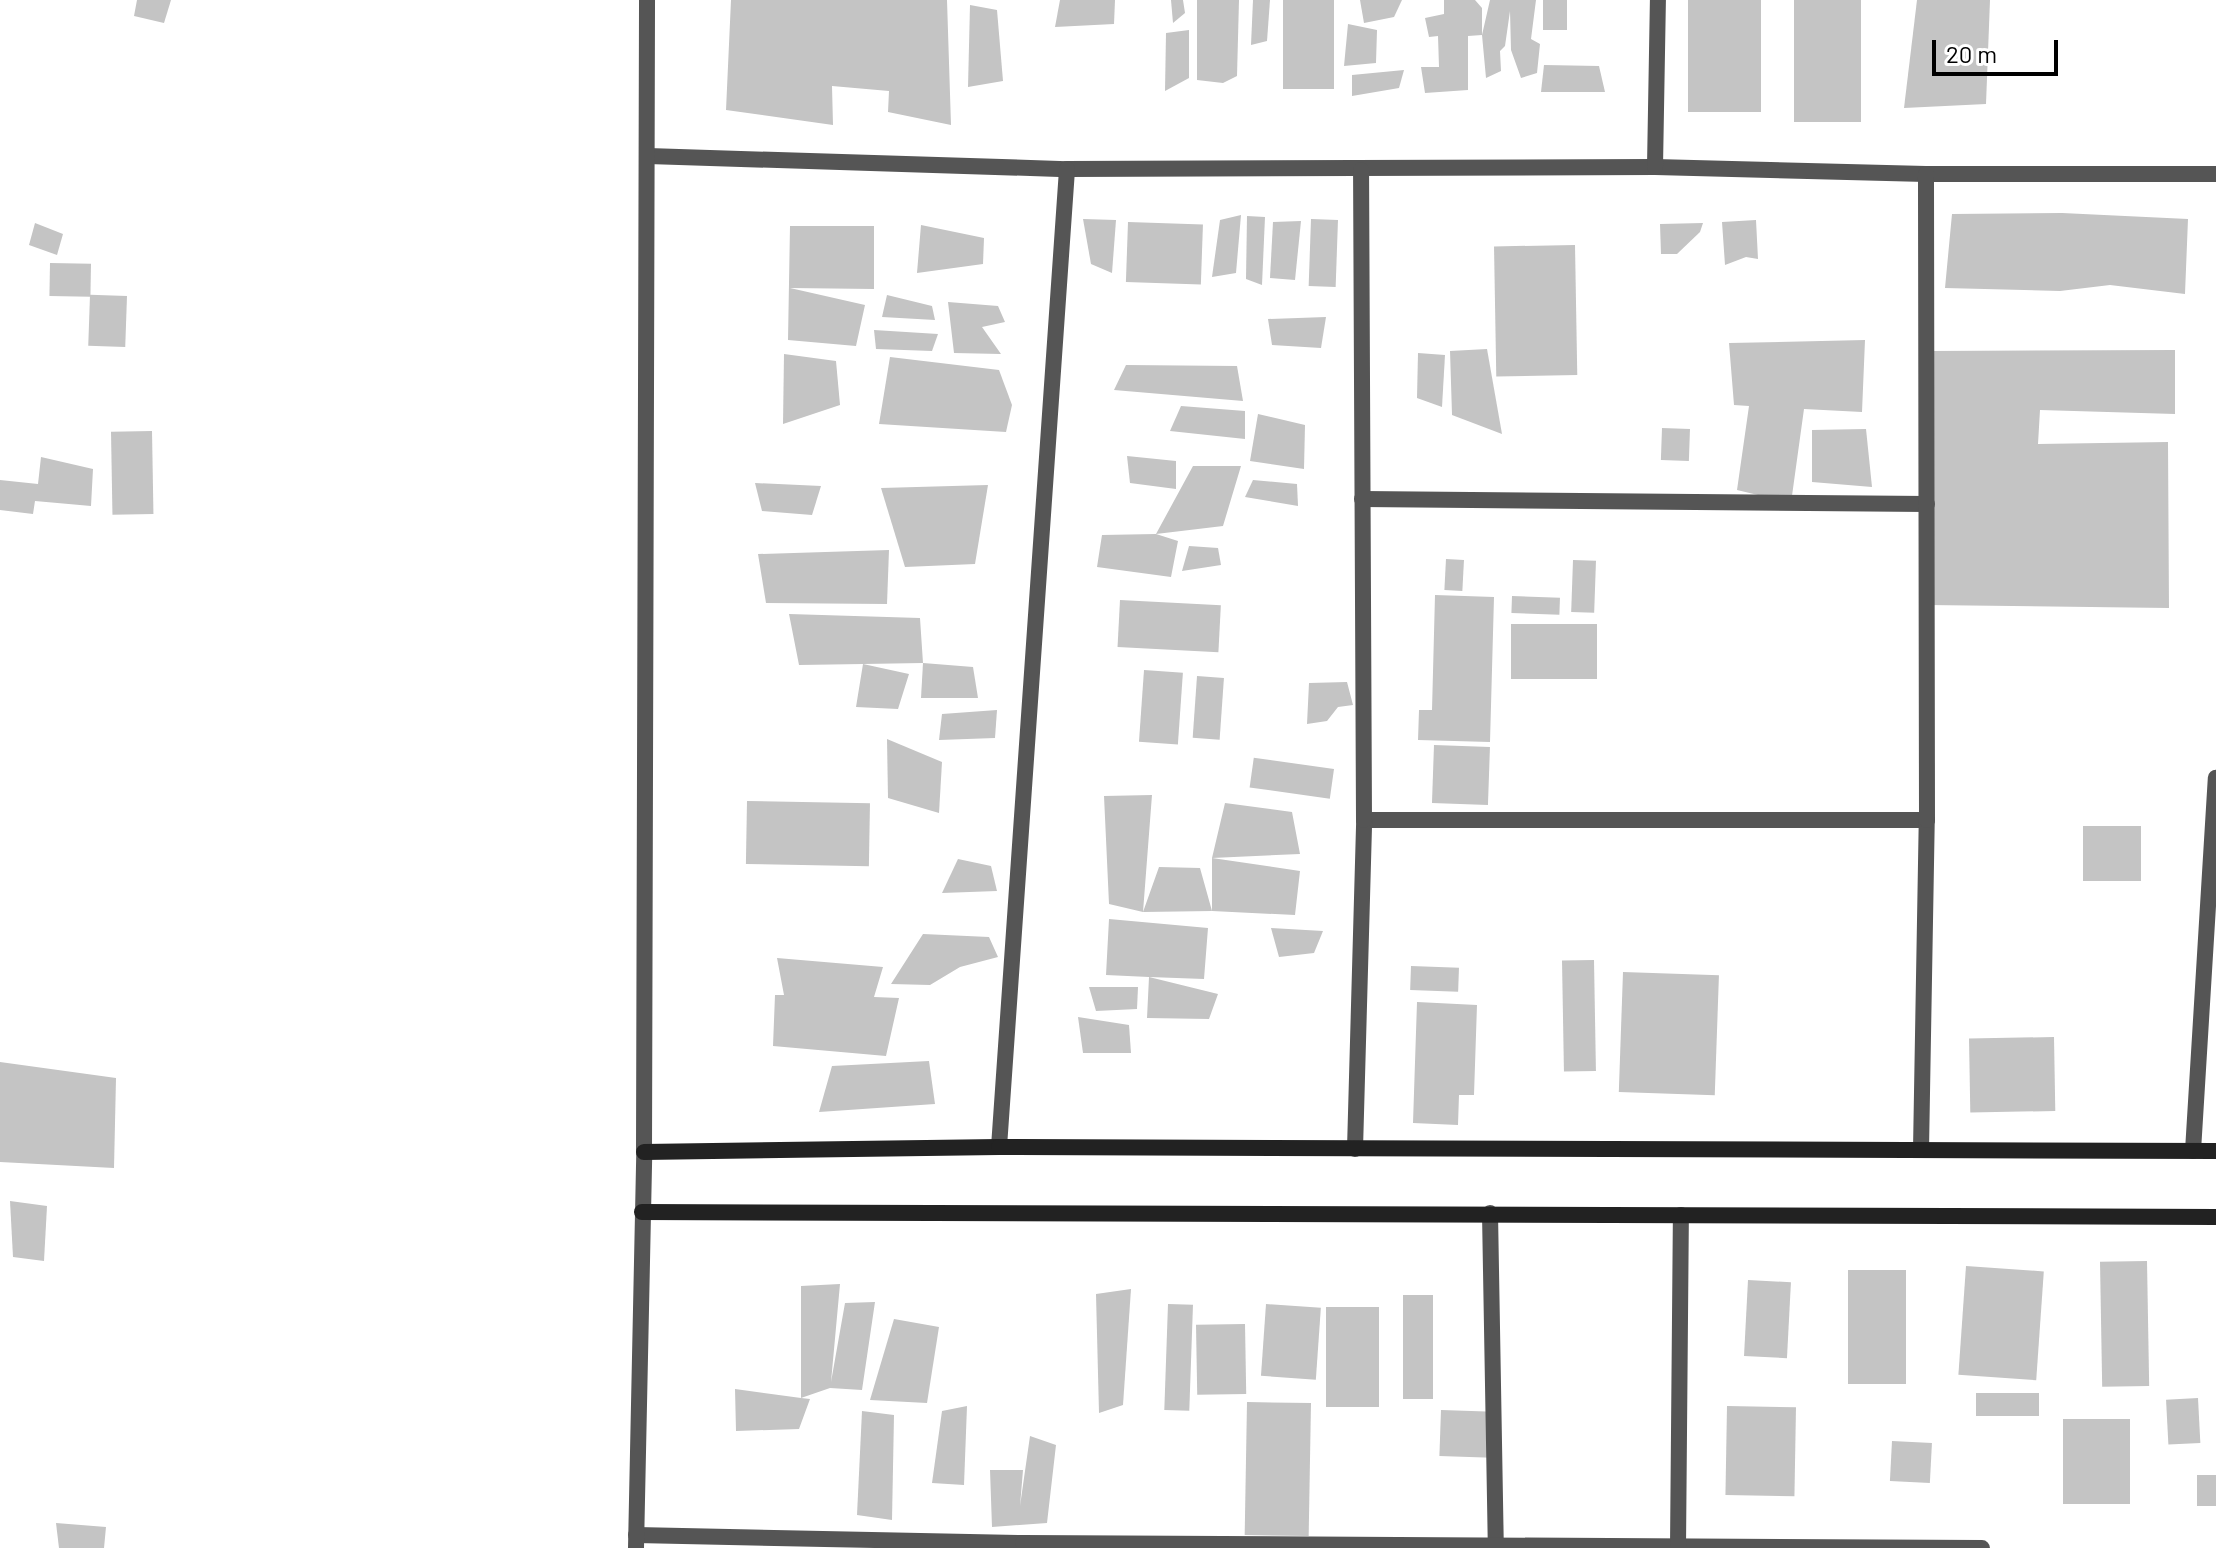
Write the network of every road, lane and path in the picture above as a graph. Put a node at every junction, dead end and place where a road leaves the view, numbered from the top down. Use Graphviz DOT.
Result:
graph roads {
  1 [pos="647,0"];
  2 [pos="1658,0"];
  3 [pos="648,156"];
  4 [pos="1655,167"];
  5 [pos="1067,169"];
  6 [pos="1361,170"];
  7 [pos="1926,174"];
  8 [pos="2216,174"];
  9 [pos="1362,499"];
  10 [pos="1927,504"];
  11 [pos="2216,778"];
  12 [pos="1364,820"];
  13 [pos="1927,820"];
  14 [pos="999,1147"];
  15 [pos="1355,1149"];
  16 [pos="1921,1150"];
  17 [pos="2193,1151"];
  18 [pos="2216,1151"];
  19 [pos="644,1152"];
  20 [pos="642,1212"];
  21 [pos="1490,1213"];
  22 [pos="1681,1215"];
  23 [pos="2216,1217"];
  24 [pos="636,1542"];
  25 [pos="1023,1545"];
  26 [pos="1496,1546"];
  27 [pos="1346,1547"];
  28 [pos="1678,1547"];
  29 [pos="1889,1548"];
  30 [pos="1982,1548"];
  1 -- 3 [label="street"];
  2 -- 4 [label="street"];
  3 -- 5 [label="street"];
  3 -- 19 [label="street"];
  4 -- 6 [label="street"];
  4 -- 7 [label="street"];
  5 -- 6 [label="street"];
  5 -- 14 [label="street"];
  6 -- 9 [label="street"];
  7 -- 8 [label="street"];
  7 -- 10 [label="street"];
  9 -- 10 [label="street"];
  9 -- 12 [label="street"];
  10 -- 13 [label="street"];
  11 -- 17 [label="street"];
  12 -- 13 [label="street"];
  12 -- 15 [label="street"];
  13 -- 16 [label="street"];
  14 -- 15 [label="street"];
  14 -- 19 [label="street"];
  15 -- 16 [label="street"];
  16 -- 17 [label="street"];
  17 -- 18 [label="street"];
  19 -- 20 [label="street"];
  20 -- 21 [label="street"];
  20 -- 24 [label="street"];
  21 -- 22 [label="street"];
  21 -- 26 [label="street"];
  22 -- 23 [label="street"];
  22 -- 28 [label="street"];
  24 -- 25 [label="street"];
  25 -- 27 [label="street"];
  26 -- 27 [label="street"];
  26 -- 28 [label="street"];
  28 -- 29 [label="street"];
  29 -- 30 [label="street"];
}
